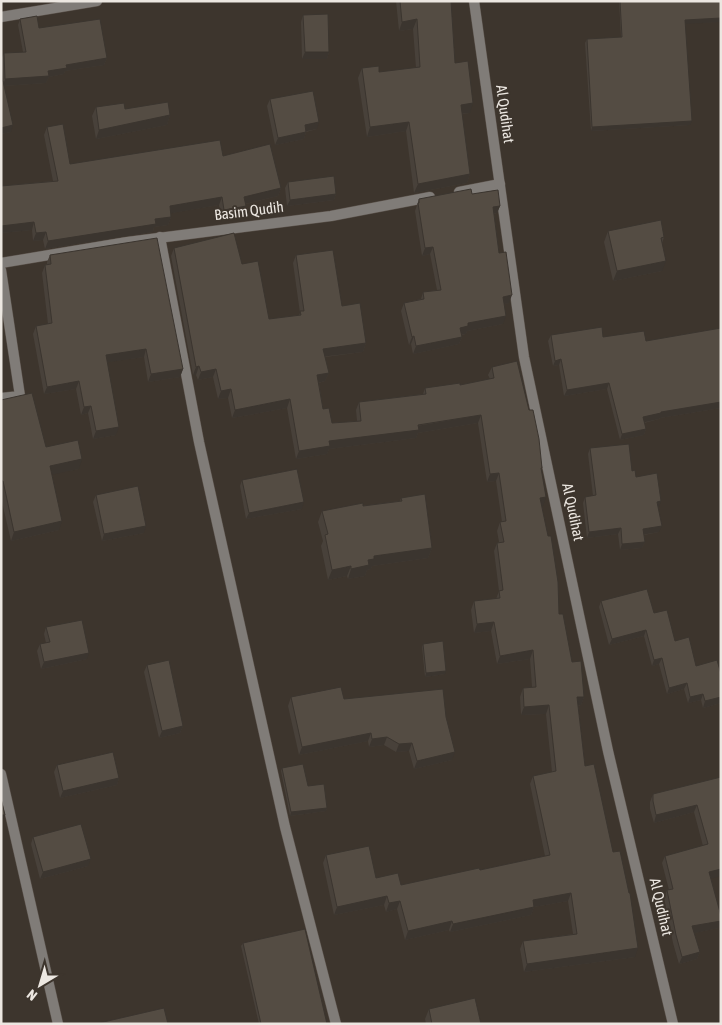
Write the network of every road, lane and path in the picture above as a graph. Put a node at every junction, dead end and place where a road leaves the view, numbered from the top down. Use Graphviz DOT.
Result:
graph roads {
  1 [pos="97,1"];
  2 [pos="474,1"];
  3 [pos="1,17"];
  4 [pos="500,184"];
  5 [pos="160,237"];
  6 [pos="1,263"];
  7 [pos="1,270"];
  8 [pos="1,398"];
  9 [pos="1,774"];
  10 [pos="58,1024"];
  11 [pos="336,1024"];
  12 [pos="673,1024"];
  1 -- 3 [label="street"];
  2 -- 4 [label="street, Al Qudihat"];
  4 -- 5 [label="street, Basim Qudih"];
  4 -- 12 [label="street, Al Qudihat"];
  5 -- 6 [label="street, Basim Qudih"];
  5 -- 11 [label="street"];
  7 -- 8 [label="street"];
  9 -- 10 [label="street"];
}
